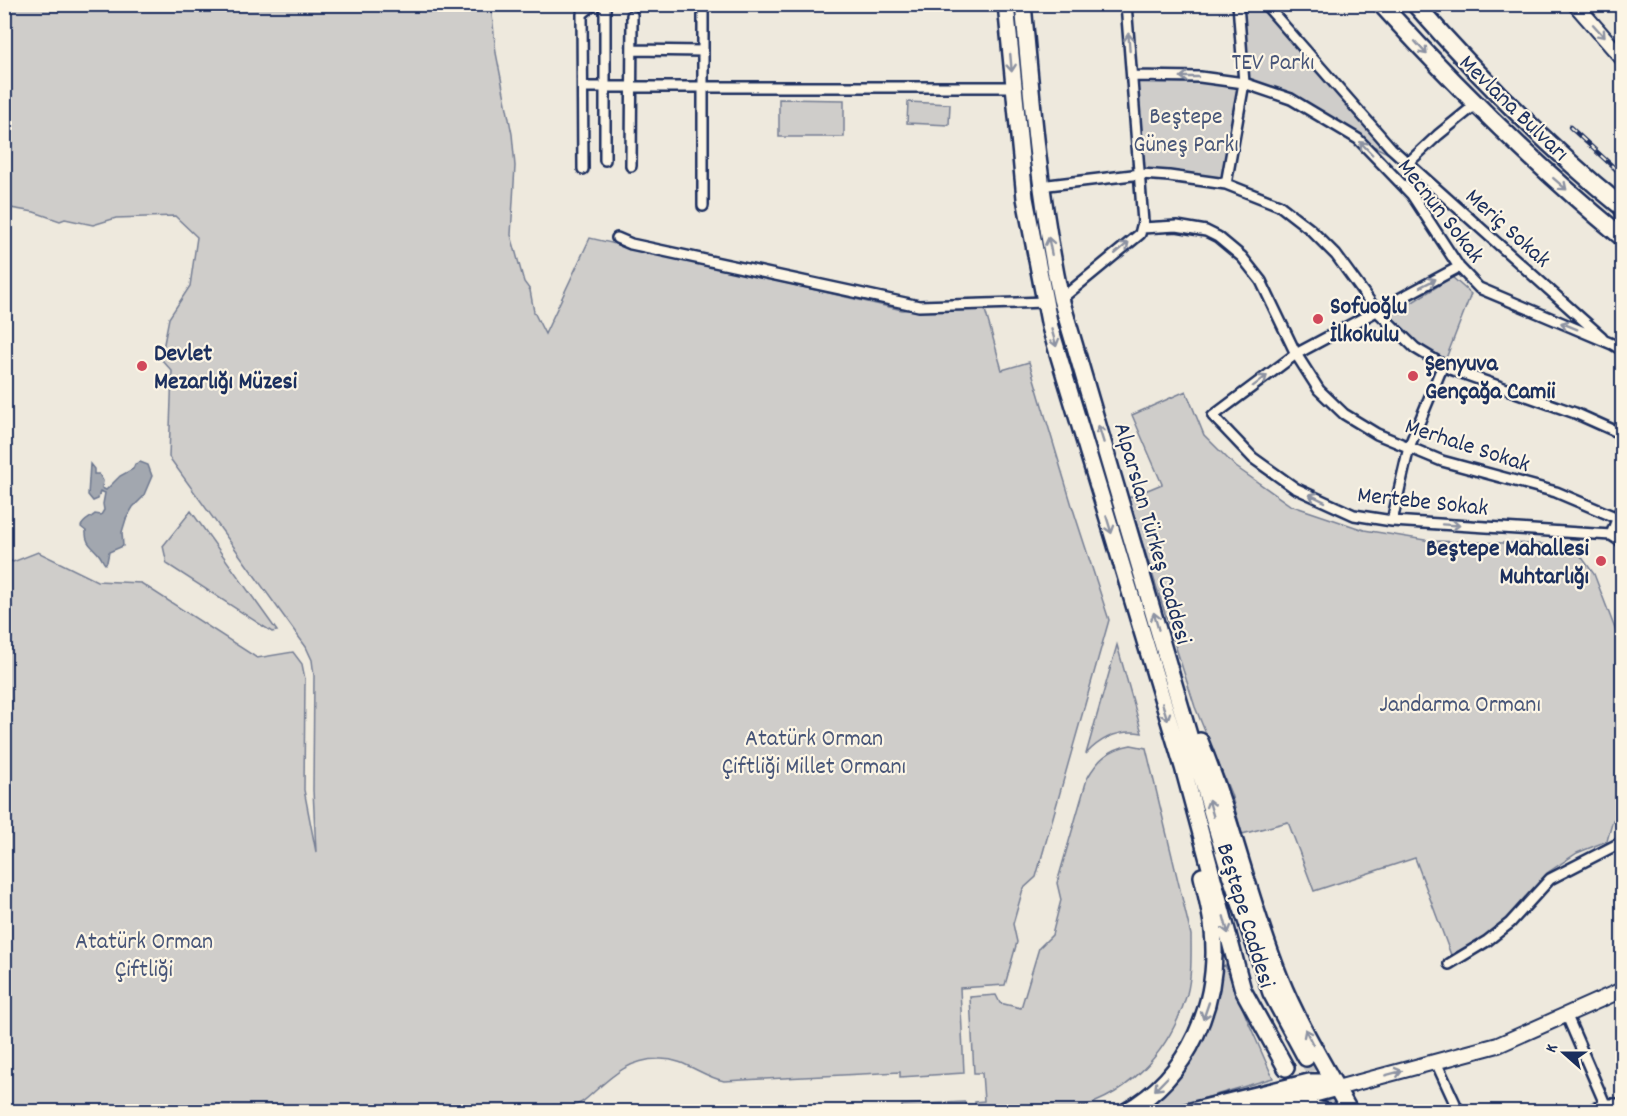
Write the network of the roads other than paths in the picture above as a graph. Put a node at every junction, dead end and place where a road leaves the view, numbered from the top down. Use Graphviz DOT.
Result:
graph roads {
  1 [pos="594,4"];
  2 [pos="605,4"];
  3 [pos="703,4"];
  4 [pos="1006,4"];
  5 [pos="1023,4"];
  6 [pos="1126,4"];
  7 [pos="1238,4"];
  8 [pos="1265,4"];
  9 [pos="1381,4"];
  10 [pos="1415,4"];
  11 [pos="1575,4"];
  12 [pos="632,15"];
  13 [pos="632,50"];
  14 [pos="703,51"];
  15 [pos="1623,58"];
  16 [pos="1132,76"];
  17 [pos="1244,82"];
  18 [pos="605,86"];
  19 [pos="703,86"];
  20 [pos="583,87"];
  21 [pos="632,87"];
  22 [pos="1013,87"];
  23 [pos="1475,105"];
  24 [pos="605,160"];
  25 [pos="1408,164"];
  26 [pos="631,166"];
  27 [pos="583,169"];
  28 [pos="1141,174"];
  29 [pos="1226,184"];
  30 [pos="1040,186"];
  31 [pos="703,206"];
  32 [pos="1623,207"];
  33 [pos="1142,228"];
  34 [pos="1623,237"];
  35 [pos="617,238"];
  36 [pos="1459,267"];
  37 [pos="1061,299"];
  38 [pos="1044,302"];
  39 [pos="1376,310"];
  40 [pos="1609,343"];
  41 [pos="1623,350"];
  42 [pos="1296,354"];
  43 [pos="1443,365"];
  44 [pos="1623,434"];
  45 [pos="1409,447"];
  46 [pos="1623,506"];
  47 [pos="1620,519"];
  48 [pos="1392,521"];
  49 [pos="1611,535"];
  50 [pos="1623,542"];
  51 [pos="1175,686"];
  52 [pos="1183,767"];
  53 [pos="1620,843"];
  54 [pos="1449,964"];
  55 [pos="1623,990"];
  56 [pos="1567,1016"];
  57 [pos="1306,1058"];
  58 [pos="1436,1062"];
  59 [pos="1286,1068"];
  60 [pos="1337,1088"];
  61 [pos="1605,1104"];
  62 [pos="1623,1104"];
  63 [pos="1125,1112"];
  64 [pos="1187,1112"];
  65 [pos="1247,1112"];
  66 [pos="1292,1112"];
  67 [pos="1328,1112"];
  68 [pos="1350,1112"];
  69 [pos="1459,1112"];
  70 [pos="1587,1112"];
  1 -- 20 [label="street"];
  2 -- 18 [label="street"];
  3 -- 14 [label="street"];
  4 -- 22 [label="main road, Alparslan Türkeş Caddesi, one-way"];
  5 -- 30 [label="main road, Alparslan Türkeş Caddesi"];
  16 -- 6 [label="street, one-way"];
  7 -- 17 [label="street"];
  8 -- 25 [label="street, Meriç Sokak"];
  9 -- 23 [label="highway, Mevlana Bulvarı, one-way"];
  10 -- 32 [label="highway, Mevlana Bulvarı"];
  11 -- 15 [label="main road, one-way"];
  12 -- 13 [label="street"];
  13 -- 14 [label="street"];
  13 -- 21 [label="street"];
  14 -- 19 [label="street"];
  17 -- 16 [label="street, Mecnun Sokak, one-way"];
  16 -- 28 [label="street"];
  17 -- 29 [label="street"];
  36 -- 17 [label="street, Mecnun Sokak, one-way"];
  18 -- 20 [label="street"];
  18 -- 21 [label="street"];
  18 -- 24 [label="street"];
  19 -- 21 [label="street"];
  19 -- 22 [label="street"];
  19 -- 31 [label="street"];
  20 -- 27 [label="street"];
  21 -- 26 [label="street"];
  22 -- 38 [label="main road, Alparslan Türkeş Caddesi"];
  23 -- 25 [label="street"];
  23 -- 34 [label="highway, Mevlana Bulvarı, one-way"];
  25 -- 40 [label="street, Meriç Sokak"];
  28 -- 29 [label="street"];
  28 -- 30 [label="street"];
  28 -- 33 [label="street"];
  29 -- 39 [label="street"];
  37 -- 30 [label="main road, Alparslan Türkeş Caddesi, one-way"];
  37 -- 33 [label="street, one-way"];
  33 -- 42 [label="street, Merhale Sokak"];
  35 -- 38 [label="street"];
  39 -- 36 [label="street, one-way"];
  40 -- 36 [label="street, Mecnun Sokak, one-way"];
  51 -- 37 [label="main road, Alparslan Türkeş Caddesi, one-way"];
  38 -- 52 [label="main road, Alparslan Türkeş Caddesi, one-way"];
  39 -- 42 [label="street"];
  39 -- 43 [label="street"];
  40 -- 41 [label="street, Mecnun Sokak"];
  42 -- 45 [label="street, Merhale Sokak"];
  48 -- 42 [label="street, Mertebe Sokak, one-way"];
  43 -- 44 [label="street"];
  43 -- 45 [label="street"];
  45 -- 47 [label="street, Merhale Sokak"];
  45 -- 48 [label="street"];
  46 -- 47 [label="street"];
  47 -- 49 [label="street"];
  48 -- 49 [label="street, Mertebe Sokak, one-way"];
  49 -- 50 [label="street, Mertebe Sokak"];
  57 -- 51 [label="main road, Alparslan Türkeş Caddesi, one-way"];
  60 -- 51 [label="main road, one-way"];
  52 -- 59 [label="main road, Beştepe Caddesi, one-way"];
  52 -- 63 [label="main road, one-way"];
  53 -- 54 [label="street"];
  55 -- 56 [label="main road"];
  56 -- 58 [label="main road"];
  56 -- 61 [label="street"];
  60 -- 58 [label="main road, one-way"];
  58 -- 69 [label="street"];
  60 -- 64 [label="main road"];
  60 -- 65 [label="main road"];
  60 -- 68 [label="main road"];
  61 -- 62 [label="street"];
  61 -- 70 [label="street"];
  66 -- 67 [label="main road"];
}
